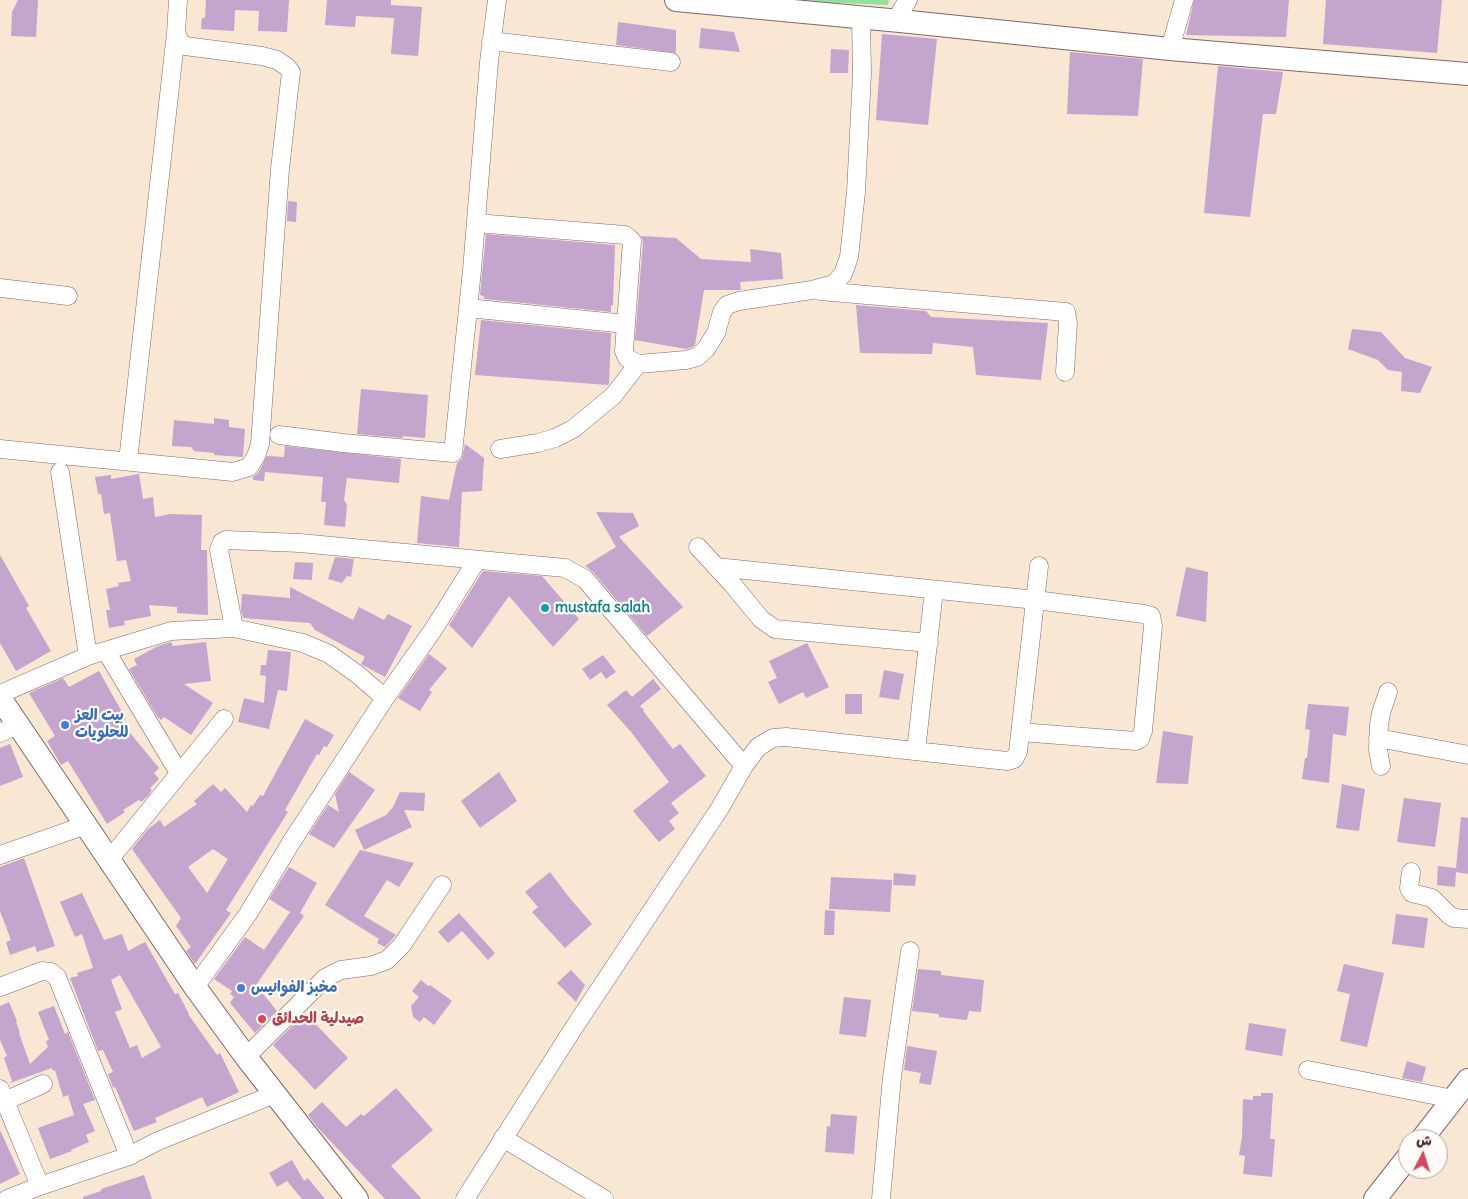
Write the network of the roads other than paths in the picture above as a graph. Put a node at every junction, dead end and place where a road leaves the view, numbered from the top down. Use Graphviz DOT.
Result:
graph roads {
  1 [pos="178,0"];
  2 [pos="496,0"];
  3 [pos="676,0"];
  4 [pos="908,0"];
  5 [pos="1184,0"];
  6 [pos="861,17"];
  7 [pos="900,21"];
  8 [pos="176,33"];
  9 [pos="491,41"];
  10 [pos="1170,49"];
  11 [pos="671,62"];
  12 [pos="1468,74"];
  13 [pos="476,223"];
  14 [pos="0,288"];
  15 [pos="812,290"];
  16 [pos="68,296"];
  17 [pos="468,308"];
  18 [pos="626,324"];
  19 [pos="638,364"];
  20 [pos="1065,372"];
  21 [pos="279,435"];
  22 [pos="0,449"];
  23 [pos="500,449"];
  24 [pos="128,462"];
  25 [pos="60,472"];
  26 [pos="698,547"];
  27 [pos="477,560"];
  28 [pos="1040,566"];
  29 [pos="716,567"];
  30 [pos="934,590"];
  31 [pos="1036,600"];
  32 [pos="234,628"];
  33 [pos="929,643"];
  34 [pos="106,651"];
  35 [pos="88,656"];
  36 [pos="1388,692"];
  37 [pos="0,696"];
  38 [pos="385,698"];
  39 [pos="224,720"];
  40 [pos="9,729"];
  41 [pos="1020,732"];
  42 [pos="1378,738"];
  43 [pos="916,751"];
  44 [pos="1468,755"];
  45 [pos="744,766"];
  46 [pos="1381,766"];
  47 [pos="179,773"];
  48 [pos="86,825"];
  49 [pos="0,855"];
  50 [pos="110,860"];
  51 [pos="1411,872"];
  52 [pos="442,885"];
  53 [pos="1468,919"];
  54 [pos="910,951"];
  55 [pos="0,987"];
  56 [pos="195,987"];
  57 [pos="246,1057"];
  58 [pos="1308,1070"];
  59 [pos="1468,1080"];
  60 [pos="43,1084"];
  61 [pos="276,1094"];
  62 [pos="3,1095"];
  63 [pos="1453,1099"];
  64 [pos="1430,1129"];
  65 [pos="503,1138"];
  66 [pos="129,1156"];
  67 [pos="1398,1170"];
  68 [pos="40,1186"];
  69 [pos="7,1199"];
  70 [pos="357,1199"];
  71 [pos="465,1199"];
  72 [pos="604,1199"];
  73 [pos="881,1199"];
  74 [pos="1375,1199"];
  1 -- 8 [label="street"];
  2 -- 9 [label="street"];
  3 -- 6 [label="main road"];
  4 -- 7 [label="street"];
  5 -- 10 [label="street"];
  6 -- 7 [label="main road"];
  6 -- 15 [label="street"];
  7 -- 10 [label="main road"];
  8 -- 24 [label="street"];
  8 -- 24 [label="street"];
  9 -- 11 [label="street"];
  9 -- 13 [label="street"];
  10 -- 12 [label="main road"];
  13 -- 17 [label="street"];
  13 -- 18 [label="street"];
  14 -- 16 [label="street"];
  15 -- 19 [label="street"];
  15 -- 20 [label="street"];
  17 -- 18 [label="street"];
  17 -- 21 [label="street"];
  18 -- 19 [label="street"];
  19 -- 23 [label="street"];
  22 -- 24 [label="street"];
  25 -- 35 [label="street"];
  26 -- 29 [label="street"];
  27 -- 32 [label="street"];
  27 -- 38 [label="street"];
  27 -- 45 [label="street"];
  28 -- 31 [label="street"];
  29 -- 30 [label="street"];
  29 -- 33 [label="street"];
  30 -- 31 [label="street"];
  30 -- 33 [label="street"];
  31 -- 41 [label="street"];
  31 -- 41 [label="street"];
  32 -- 34 [label="street"];
  32 -- 38 [label="street"];
  33 -- 43 [label="street"];
  34 -- 35 [label="street"];
  34 -- 47 [label="street"];
  35 -- 37 [label="street"];
  36 -- 42 [label="street"];
  37 -- 40 [label="main road"];
  38 -- 56 [label="street"];
  39 -- 47 [label="street"];
  40 -- 48 [label="main road"];
  41 -- 43 [label="street"];
  42 -- 44 [label="street"];
  42 -- 46 [label="street"];
  43 -- 45 [label="street"];
  45 -- 65 [label="street"];
  47 -- 50 [label="street"];
  48 -- 49 [label="street"];
  48 -- 50 [label="main road"];
  50 -- 56 [label="main road"];
  51 -- 53 [label="street"];
  52 -- 57 [label="street"];
  54 -- 73 [label="street"];
  55 -- 66 [label="street"];
  56 -- 57 [label="main road"];
  57 -- 61 [label="main road"];
  58 -- 63 [label="street"];
  59 -- 63 [label="main road"];
  60 -- 62 [label="street"];
  61 -- 66 [label="street"];
  61 -- 70 [label="main road"];
  62 -- 68 [label="street"];
  63 -- 64 [label="main road"];
  65 -- 71 [label="street"];
  65 -- 72 [label="street"];
  66 -- 68 [label="street"];
  67 -- 74 [label="main road"];
  68 -- 69 [label="street"];
}
